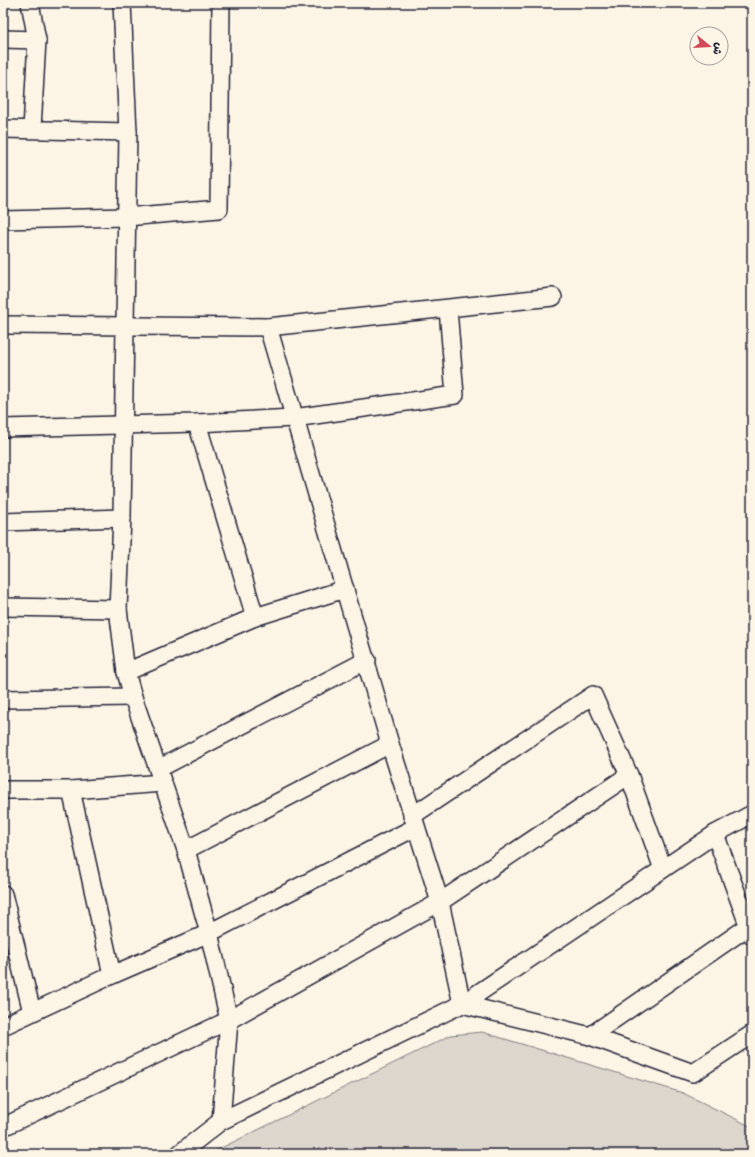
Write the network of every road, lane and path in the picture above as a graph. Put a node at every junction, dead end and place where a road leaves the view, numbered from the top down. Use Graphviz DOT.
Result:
graph roads {
  1 [pos="30,3"];
  2 [pos="122,3"];
  3 [pos="221,3"];
  4 [pos="3,39"];
  5 [pos="37,40"];
  6 [pos="3,129"];
  7 [pos="32,129"];
  8 [pos="128,132"];
  9 [pos="126,217"];
  10 [pos="3,220"];
  11 [pos="553,297"];
  12 [pos="448,309"];
  13 [pos="3,325"];
  14 [pos="124,326"];
  15 [pos="268,327"];
  16 [pos="294,418"];
  17 [pos="197,423"];
  18 [pos="122,425"];
  19 [pos="3,428"];
  20 [pos="122,518"];
  21 [pos="3,522"];
  22 [pos="345,589"];
  23 [pos="3,607"];
  24 [pos="118,608"];
  25 [pos="255,617"];
  26 [pos="367,660"];
  27 [pos="126,672"];
  28 [pos="134,697"];
  29 [pos="3,699"];
  30 [pos="390,744"];
  31 [pos="629,775"];
  32 [pos="161,776"];
  33 [pos="3,790"];
  34 [pos="71,790"];
  35 [pos="752,814"];
  36 [pos="414,821"];
  37 [pos="715,834"];
  38 [pos="186,850"];
  39 [pos="663,869"];
  40 [pos="3,894"];
  41 [pos="440,902"];
  42 [pos="750,930"];
  43 [pos="209,933"];
  44 [pos="112,975"];
  45 [pos="462,1004"];
  46 [pos="32,1012"];
  47 [pos="229,1020"];
  48 [pos="3,1026"];
  49 [pos="752,1034"];
  50 [pos="590,1036"];
  51 [pos="221,1121"];
  52 [pos="3,1126"];
  53 [pos="179,1154"];
  1 -- 5 [label="street"];
  2 -- 8 [label="street"];
  3 -- 9 [label="street"];
  4 -- 5 [label="street"];
  5 -- 7 [label="street"];
  6 -- 7 [label="street"];
  7 -- 8 [label="street"];
  8 -- 9 [label="street"];
  9 -- 10 [label="street"];
  9 -- 14 [label="street"];
  11 -- 12 [label="street"];
  12 -- 15 [label="street"];
  12 -- 16 [label="street"];
  13 -- 14 [label="street"];
  14 -- 15 [label="street"];
  14 -- 18 [label="street"];
  15 -- 16 [label="street"];
  16 -- 17 [label="street"];
  16 -- 22 [label="street"];
  17 -- 18 [label="street"];
  17 -- 25 [label="street"];
  18 -- 19 [label="street"];
  18 -- 20 [label="street"];
  20 -- 21 [label="street"];
  20 -- 24 [label="street"];
  22 -- 25 [label="street"];
  22 -- 26 [label="street"];
  23 -- 24 [label="street"];
  24 -- 27 [label="street"];
  25 -- 27 [label="street"];
  26 -- 30 [label="street"];
  26 -- 32 [label="street"];
  27 -- 28 [label="street"];
  28 -- 29 [label="street"];
  28 -- 32 [label="street"];
  30 -- 36 [label="street"];
  30 -- 38 [label="street"];
  31 -- 36 [label="street"];
  31 -- 39 [label="street"];
  31 -- 41 [label="street"];
  32 -- 34 [label="street"];
  32 -- 38 [label="street"];
  33 -- 34 [label="street"];
  34 -- 44 [label="street"];
  35 -- 37 [label="street"];
  36 -- 41 [label="street"];
  36 -- 43 [label="street"];
  37 -- 39 [label="street"];
  37 -- 42 [label="street"];
  38 -- 43 [label="street"];
  39 -- 45 [label="street"];
  40 -- 46 [label="street"];
  41 -- 45 [label="street"];
  41 -- 47 [label="street"];
  42 -- 50 [label="street"];
  43 -- 44 [label="street"];
  43 -- 47 [label="street"];
  44 -- 46 [label="street"];
  45 -- 50 [label="street"];
  45 -- 51 [label="street"];
  46 -- 48 [label="street"];
  47 -- 51 [label="street"];
  47 -- 52 [label="street"];
  49 -- 50 [label="street"];
  51 -- 53 [label="street"];
}
